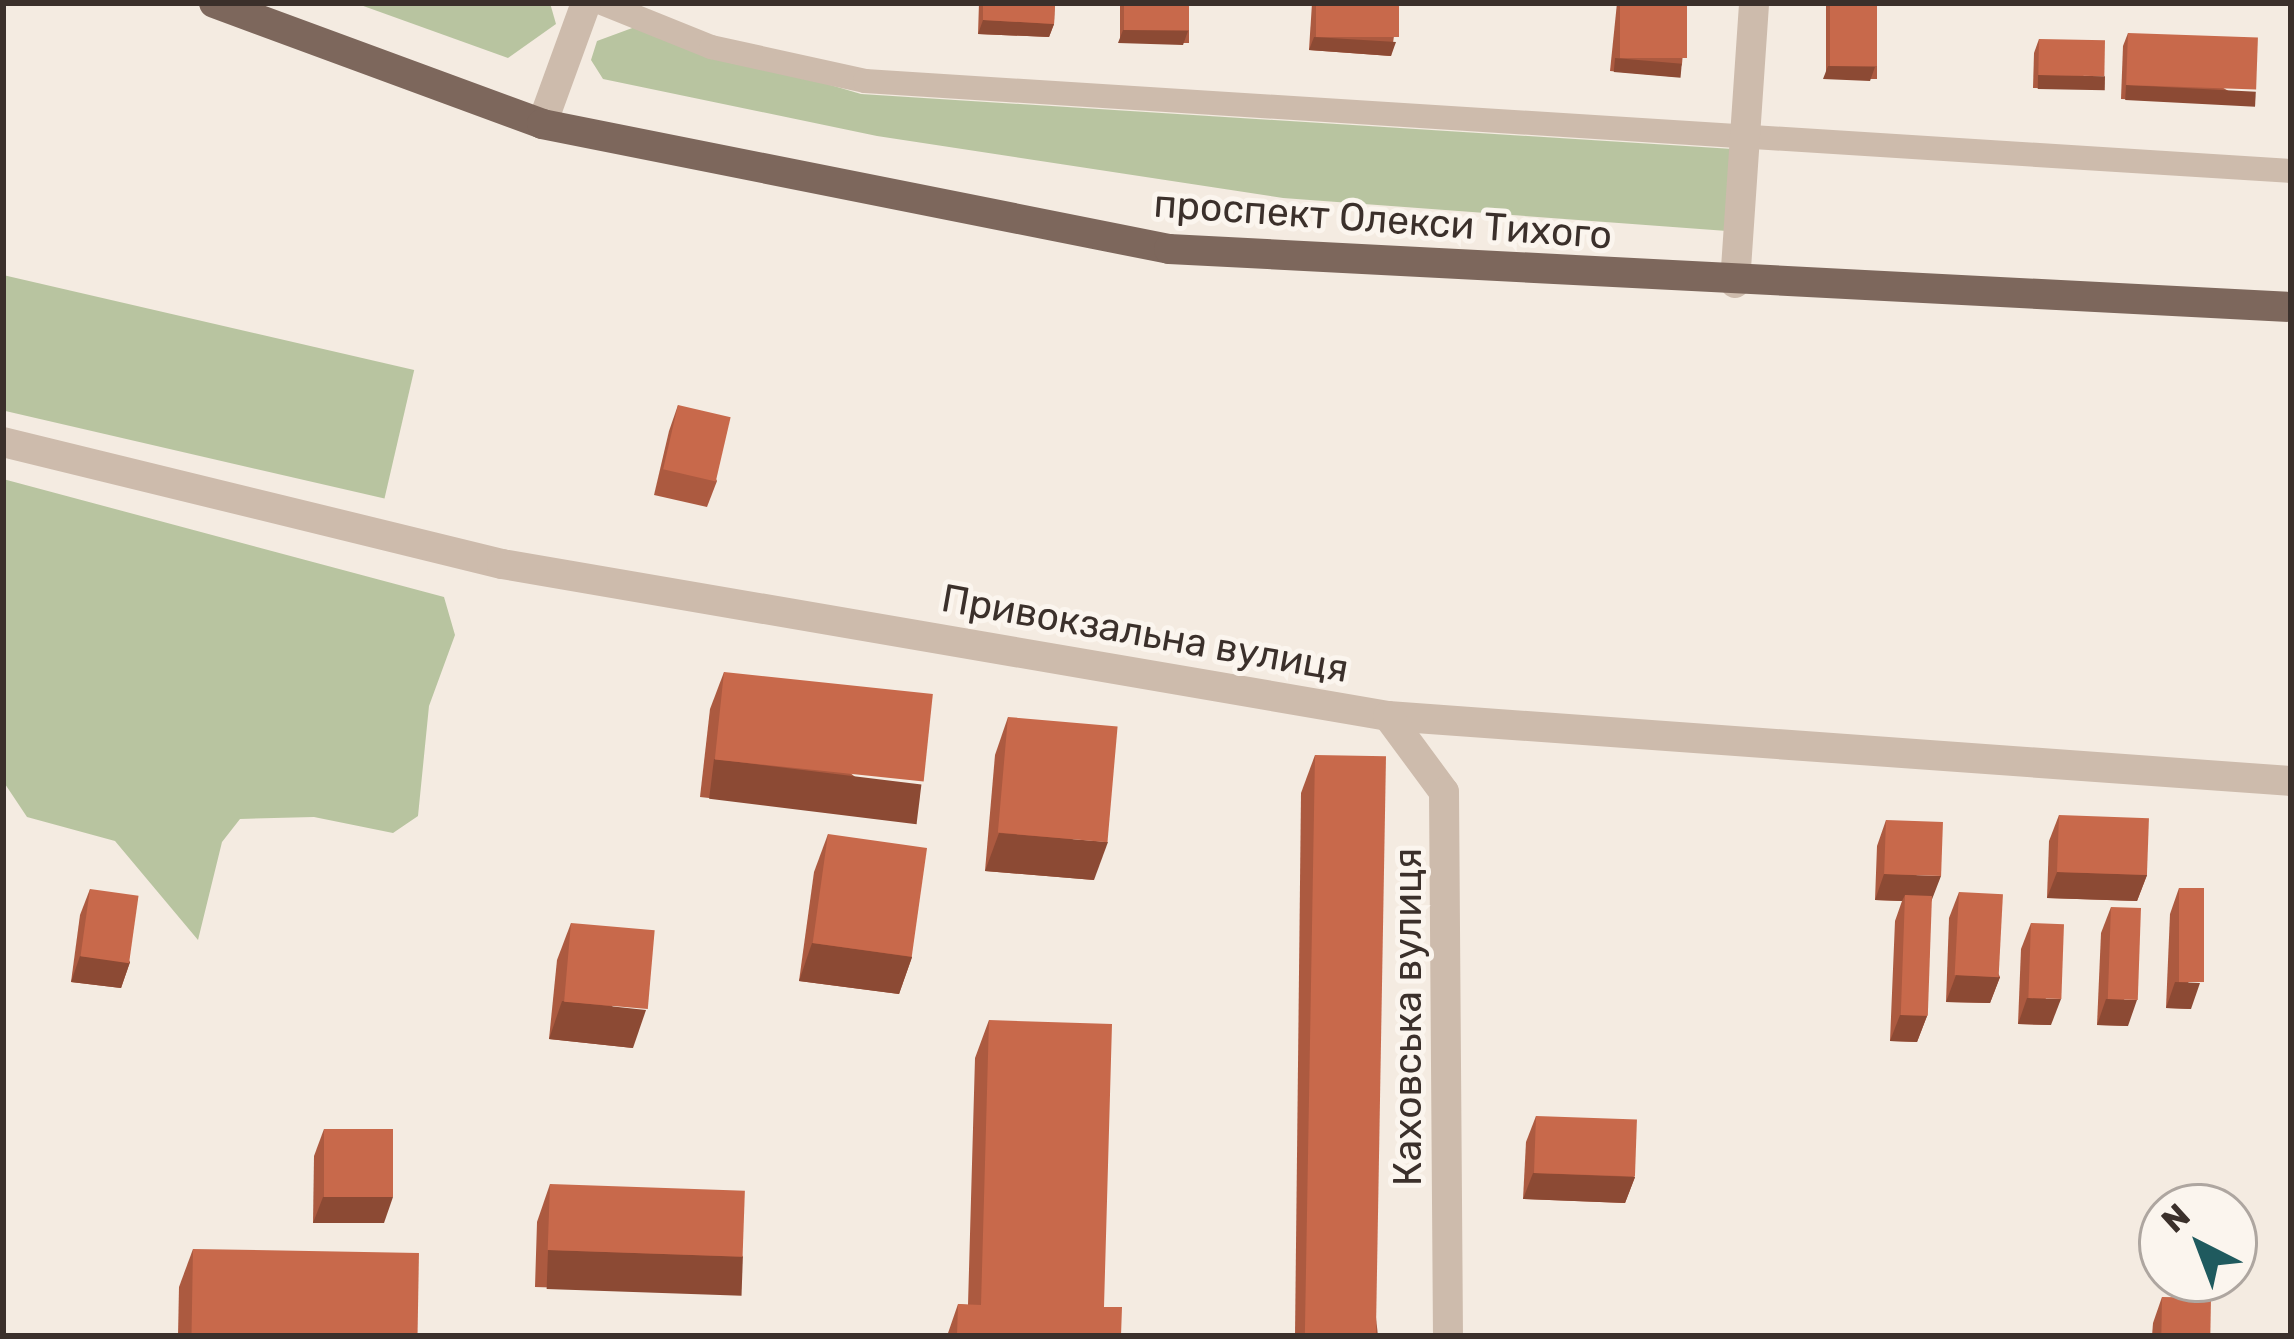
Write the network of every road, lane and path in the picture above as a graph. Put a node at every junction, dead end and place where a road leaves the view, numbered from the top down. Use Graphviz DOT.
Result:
graph roads {
  1 [pos="214,3"];
  2 [pos="586,3"];
  3 [pos="602,3"];
  4 [pos="1754,3"];
  5 [pos="542,124"];
  6 [pos="1745,137"];
  7 [pos="2291,171"];
  8 [pos="1735,283"];
  9 [pos="2291,307"];
  10 [pos="3,442"];
  11 [pos="1388,716"];
  12 [pos="2291,781"];
  13 [pos="1448,1336"];
  1 -- 5 [label="main road, проспект Олекси Тихого"];
  2 -- 5 [label="street"];
  3 -- 6 [label="lane"];
  4 -- 6 [label="street"];
  5 -- 8 [label="main road, проспект Олекси Тихого"];
  6 -- 7 [label="lane"];
  6 -- 8 [label="street"];
  8 -- 9 [label="main road, проспект Олекси Тихого"];
  10 -- 11 [label="street, Привокзальна вулиця"];
  11 -- 12 [label="street, Привокзальна вулиця"];
  11 -- 13 [label="street, Каховська вулиця"];
}
